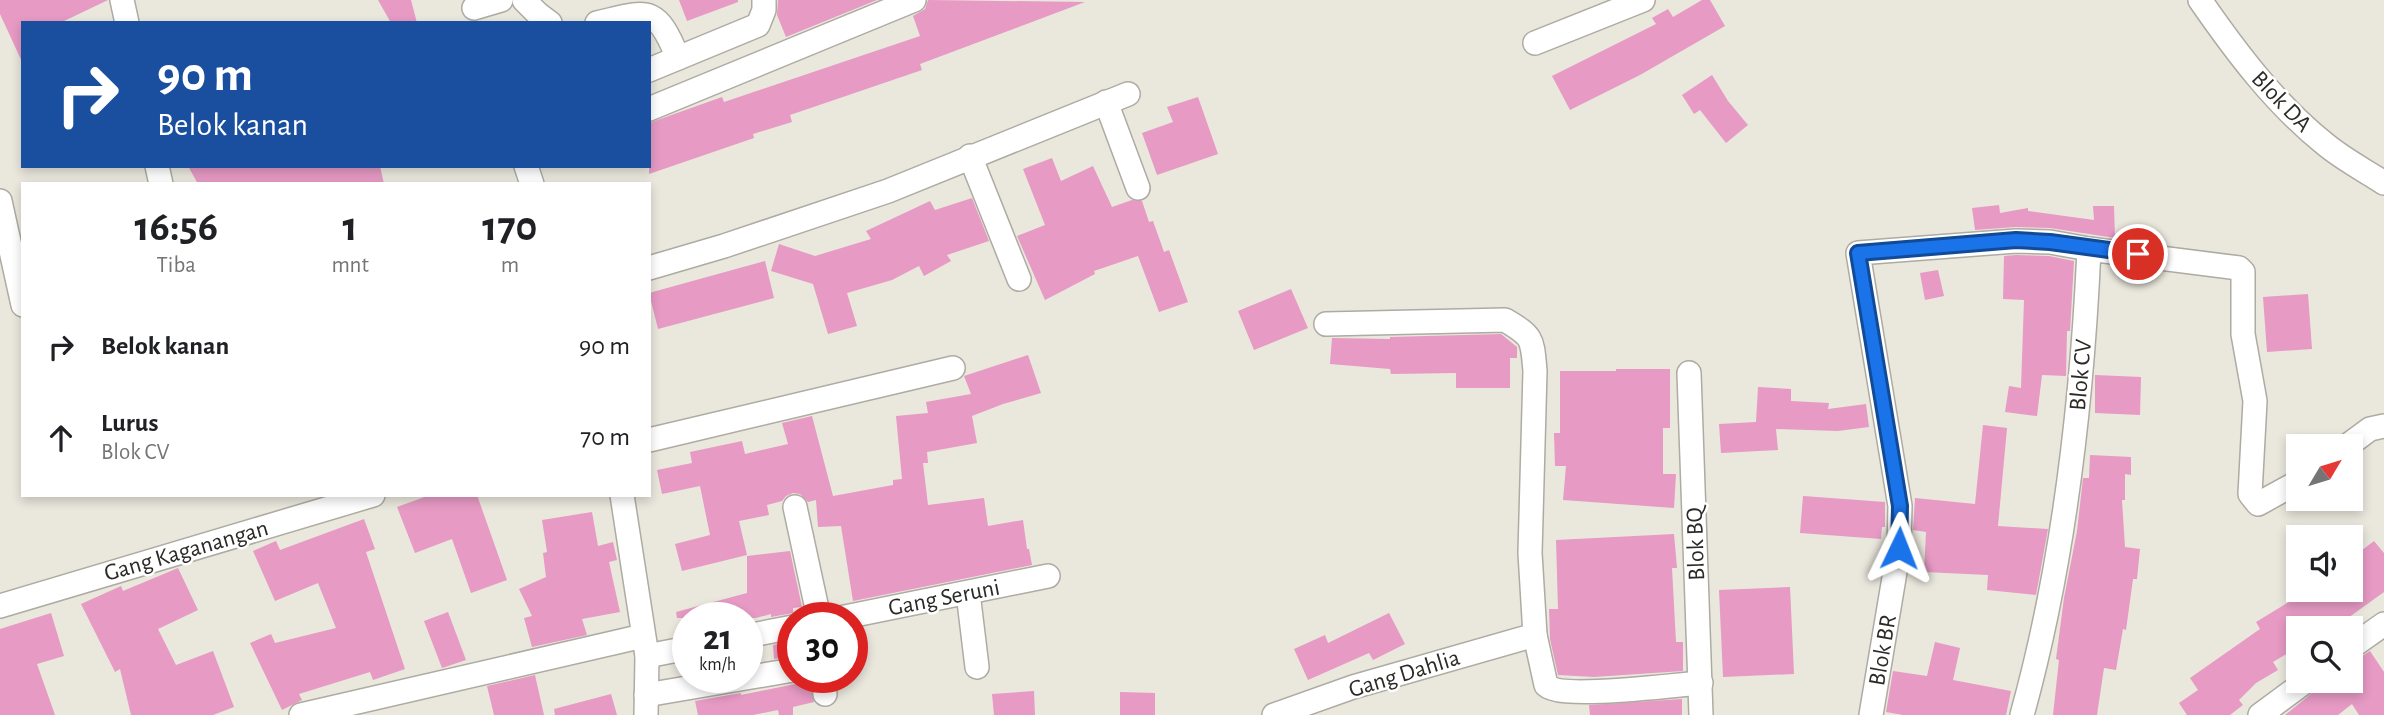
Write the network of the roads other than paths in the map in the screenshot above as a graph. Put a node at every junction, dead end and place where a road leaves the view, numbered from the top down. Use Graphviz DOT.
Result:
graph roads {
  1 [pos="122,0"];
  2 [pos="501,0"];
  3 [pos="524,0"];
  4 [pos="764,0"];
  5 [pos="914,0"];
  6 [pos="1643,0"];
  7 [pos="2200,0"];
  8 [pos="474,10"];
  9 [pos="127,21"];
  10 [pos="547,21"];
  11 [pos="604,21"];
  12 [pos="758,25"];
  13 [pos="1535,43"];
  14 [pos="678,58"];
  15 [pos="771,59"];
  16 [pos="651,69"];
  17 [pos="651,108"];
  18 [pos="970,156"];
  19 [pos="2384,183"];
  20 [pos="1138,188"];
  21 [pos="0,201"];
  22 [pos="2089,249"];
  23 [pos="651,267"];
  24 [pos="1019,279"];
  25 [pos="21,296"];
  26 [pos="1326,324"];
  27 [pos="953,368"];
  28 [pos="1689,373"];
  29 [pos="2384,426"];
  30 [pos="2363,434"];
  31 [pos="651,440"];
  32 [pos="2286,489"];
  33 [pos="366,497"];
  34 [pos="622,497"];
  35 [pos="795,507"];
  36 [pos="1048,576"];
  37 [pos="968,593"];
  38 [pos="816,602"];
  39 [pos="0,606"];
  40 [pos="868,613"];
  41 [pos="2383,626"];
  42 [pos="1535,635"];
  43 [pos="2363,639"];
  44 [pos="645,646"];
  45 [pos="672,647"];
  46 [pos="977,667"];
  47 [pos="777,674"];
  48 [pos="1701,683"];
  49 [pos="2291,693"];
  50 [pos="646,705"];
  51 [pos="2264,714"];
  52 [pos="301,715"];
  53 [pos="1274,715"];
  54 [pos="1701,715"];
  55 [pos="1871,715"];
  56 [pos="2022,715"];
  1 -- 9 [label="street"];
  2 -- 8 [label="street"];
  3 -- 10 [label="street"];
  4 -- 12 [label="street"];
  5 -- 15 [label="street"];
  6 -- 13 [label="street"];
  7 -- 19 [label="street, Blok DA"];
  11 -- 14 [label="street"];
  12 -- 14 [label="street"];
  12 -- 15 [label="street"];
  14 -- 16 [label="street"];
  15 -- 17 [label="street"];
  18 -- 20 [label="street"];
  18 -- 23 [label="street"];
  18 -- 24 [label="street"];
  21 -- 25 [label="street"];
  22 -- 32 [label="street"];
  22 -- 55 [label="street, Blok BR"];
  22 -- 56 [label="street, Blok CV"];
  26 -- 42 [label="street"];
  27 -- 31 [label="street"];
  28 -- 48 [label="street, Blok BQ"];
  29 -- 30 [label="street"];
  33 -- 39 [label="street, Gang Kaganangan"];
  34 -- 44 [label="street"];
  35 -- 38 [label="street"];
  36 -- 37 [label="street, Gang Seruni"];
  37 -- 40 [label="street, Gang Seruni"];
  37 -- 46 [label="street"];
  41 -- 43 [label="street"];
  42 -- 48 [label="street"];
  42 -- 53 [label="street, Gang Dahlia"];
  44 -- 45 [label="street"];
  44 -- 50 [label="street"];
  44 -- 52 [label="street"];
  47 -- 50 [label="street"];
  48 -- 54 [label="street, Blok BQ"];
  49 -- 51 [label="street"];
}
